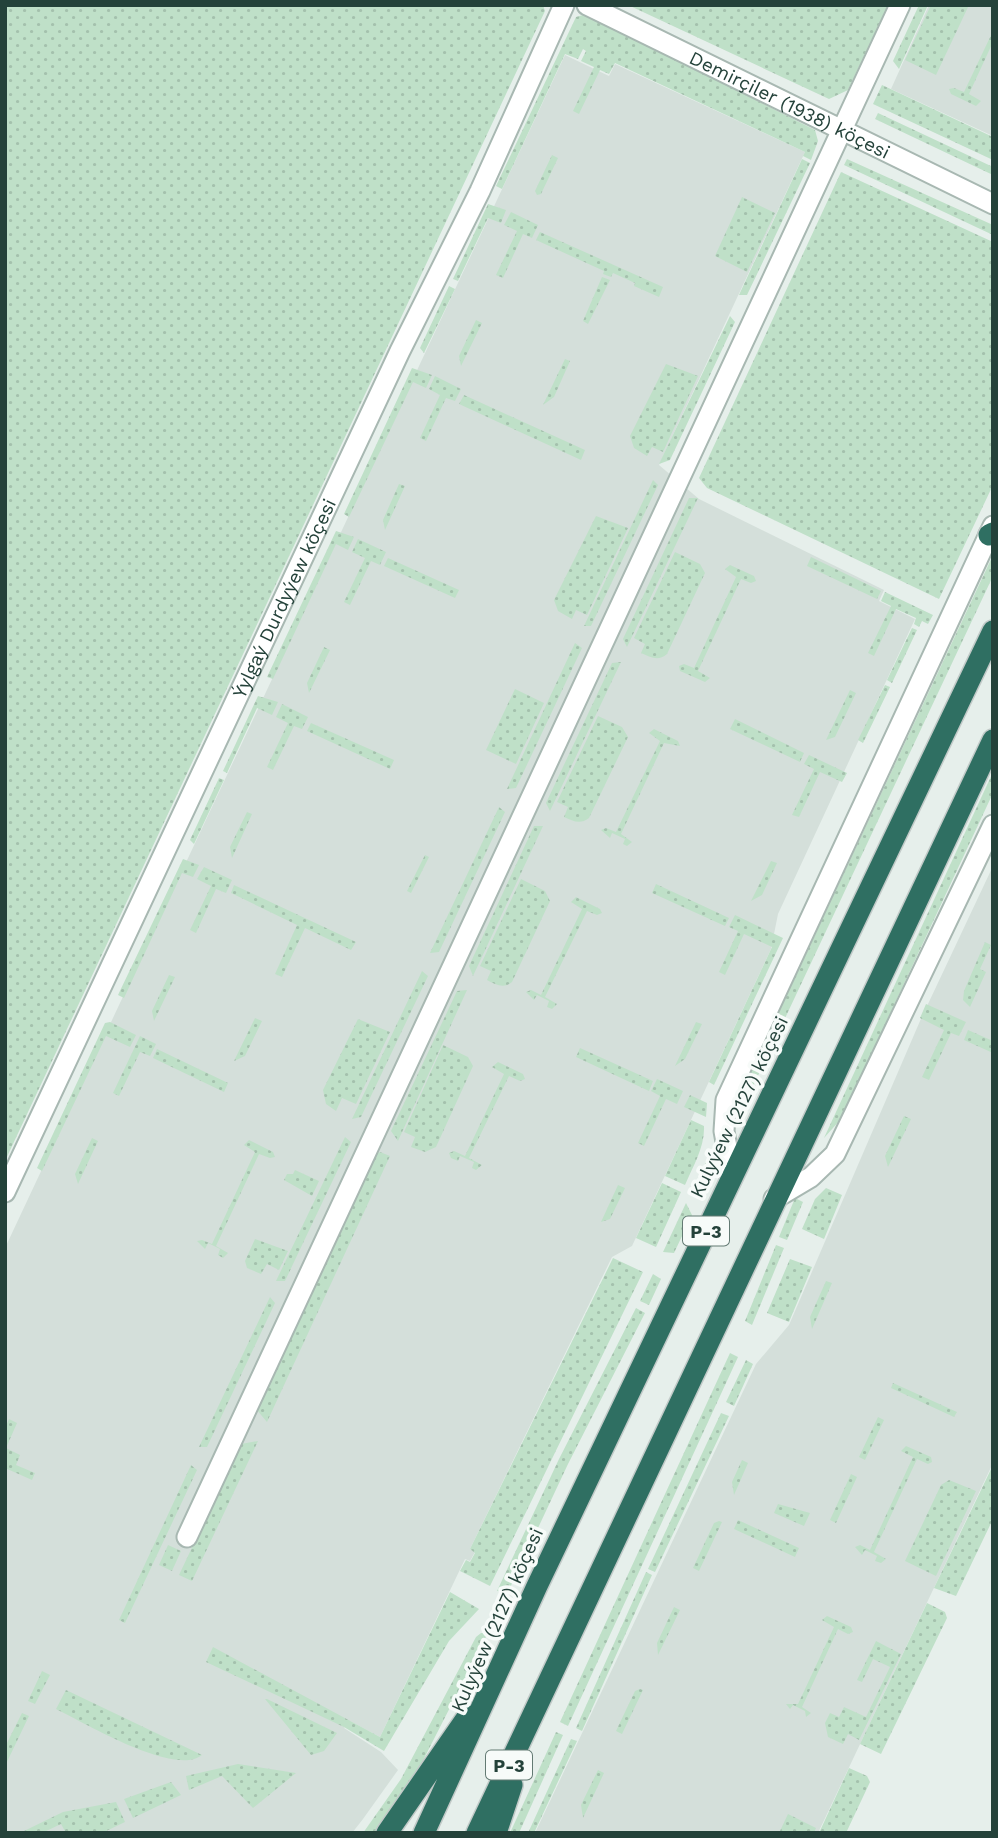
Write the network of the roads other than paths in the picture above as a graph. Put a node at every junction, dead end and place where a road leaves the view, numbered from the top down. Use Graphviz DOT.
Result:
graph roads {
  1 [pos="564,5"];
  2 [pos="587,5"];
  3 [pos="900,5"];
  4 [pos="842,130"];
  5 [pos="993,204"];
  6 [pos="991,531"];
  7 [pos="993,631"];
  8 [pos="993,740"];
  9 [pos="993,825"];
  10 [pos="732,1175"];
  11 [pos="5,1192"];
  12 [pos="774,1199"];
  13 [pos="187,1537"];
  14 [pos="503,1665"];
  15 [pos="541,1697"];
  16 [pos="387,1833"];
  17 [pos="424,1833"];
  18 [pos="477,1833"];
  19 [pos="496,1833"];
  1 -- 11 [label="street, Ýylgaý Durdyýew köçesi"];
  2 -- 4 [label="street, Demirçiler (1938) köçesi"];
  3 -- 4 [label="street"];
  4 -- 5 [label="street, Demirçiler (1938) köçesi"];
  4 -- 13 [label="street"];
  6 -- 10 [label="street"];
  7 -- 10 [label="highway, Kulyýew (2127) köçesi / P-3"];
  8 -- 12 [label="highway, P-3"];
  9 -- 12 [label="street"];
  10 -- 14 [label="highway, Kulyýew (2127) köçesi / P-3"];
  12 -- 15 [label="highway, P-3"];
  14 -- 16 [label="highway"];
  14 -- 17 [label="highway, Kulyýew (2127) köçesi / P-3"];
  15 -- 18 [label="highway, P-3"];
  15 -- 19 [label="highway"];
}
